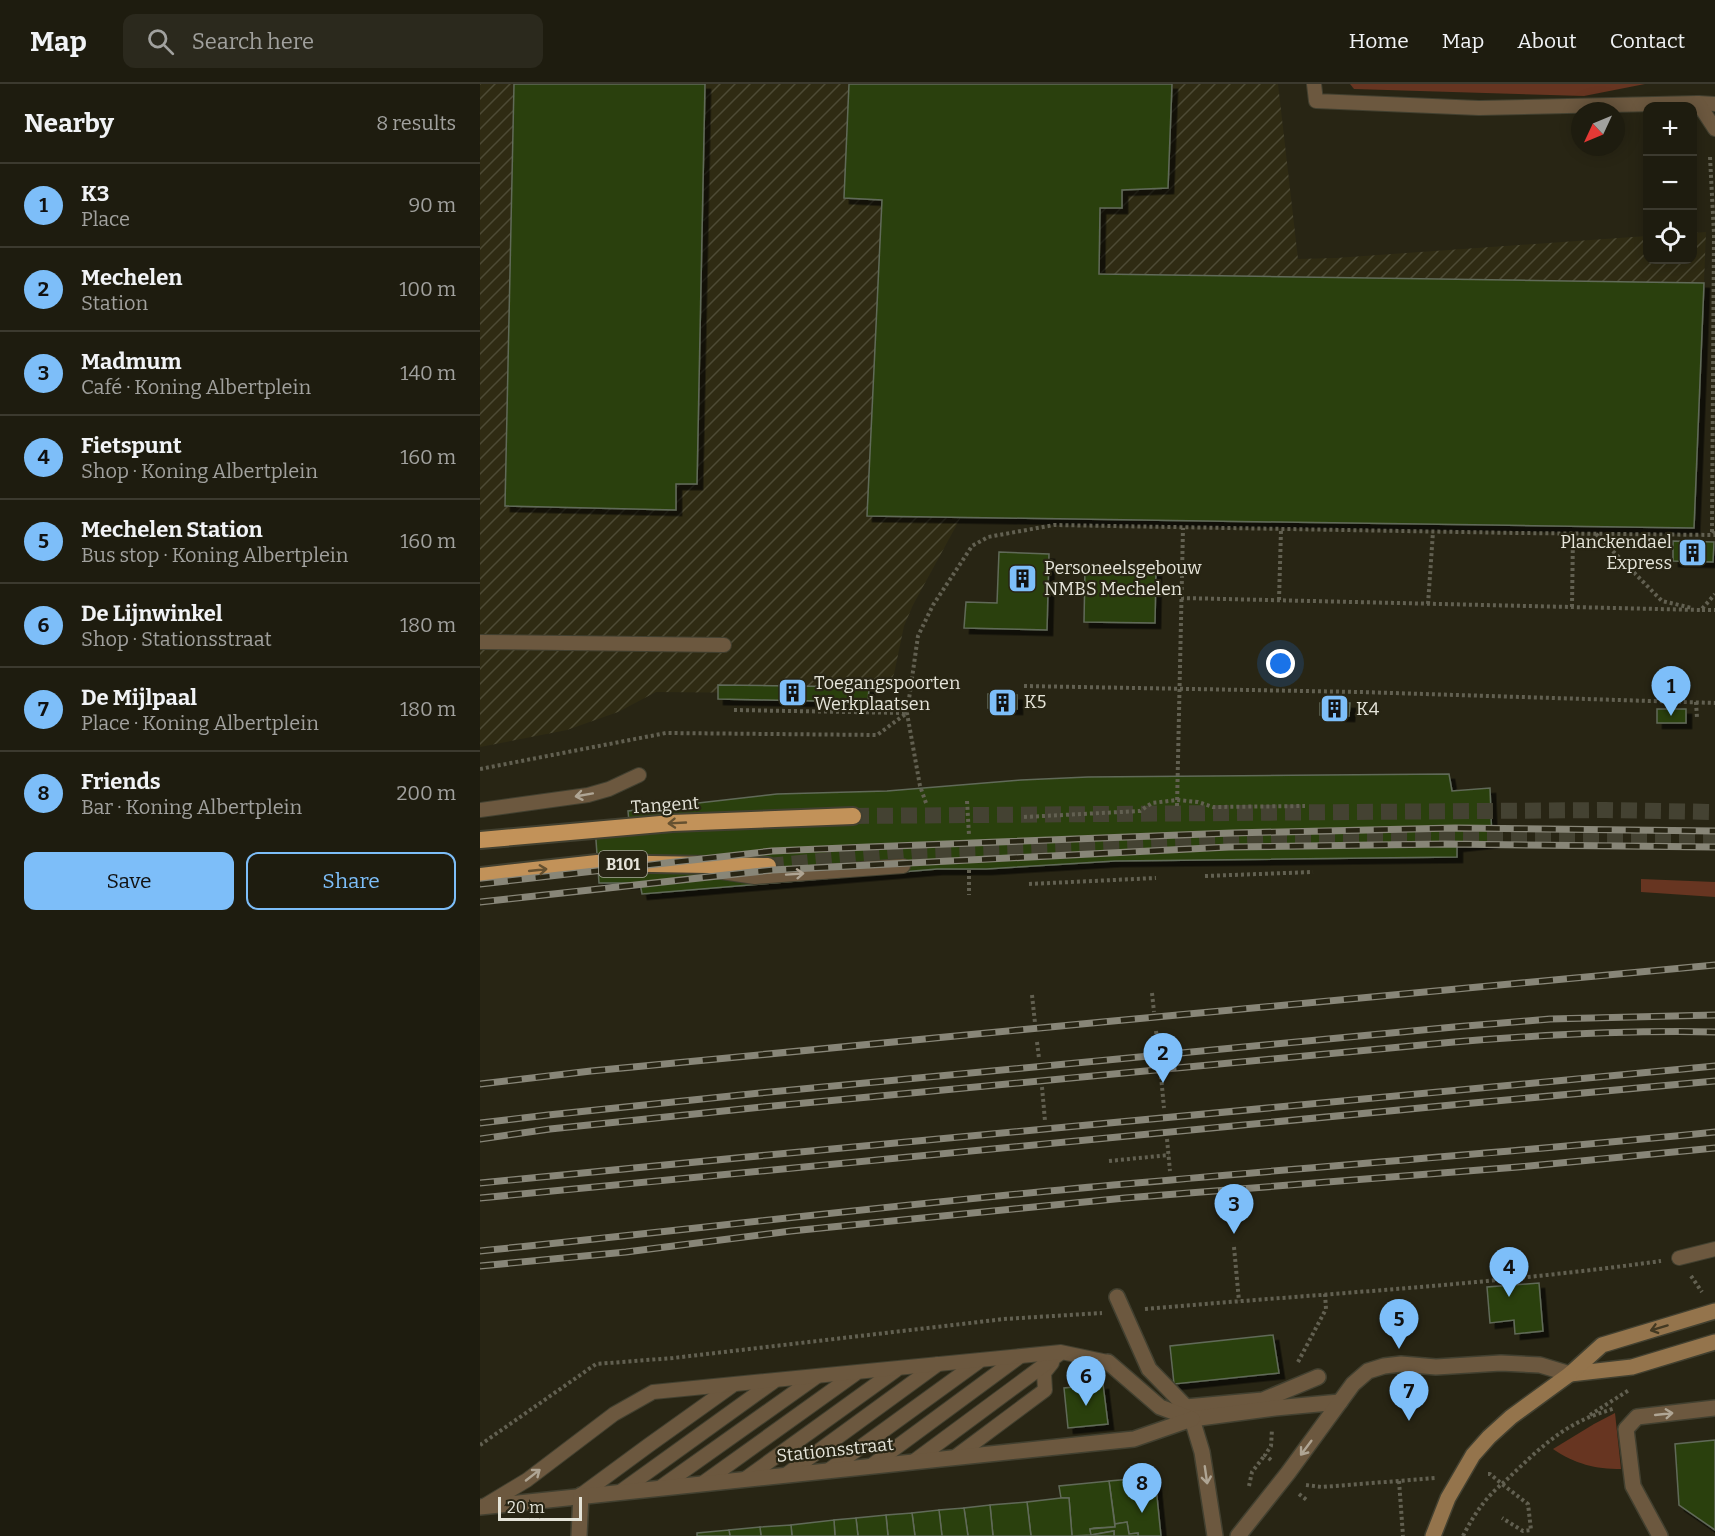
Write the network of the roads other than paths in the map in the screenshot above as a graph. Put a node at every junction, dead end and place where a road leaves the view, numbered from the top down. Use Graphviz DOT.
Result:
graph roads {
  1 [pos="1314,84"];
  2 [pos="1698,103"];
  3 [pos="1715,104"];
  4 [pos="1715,129"];
  5 [pos="480,642"];
  6 [pos="724,645"];
  7 [pos="639,776"];
  8 [pos="480,810"];
  9 [pos="853,816"];
  10 [pos="480,840"];
  11 [pos="675,865"];
  12 [pos="903,866"];
  13 [pos="768,867"];
  14 [pos="480,876"];
  15 [pos="1715,1249"];
  16 [pos="1679,1258"];
  17 [pos="1117,1297"];
  18 [pos="1715,1311"];
  19 [pos="1715,1342"];
  20 [pos="1061,1352"];
  21 [pos="1020,1356"];
  22 [pos="979,1360"];
  23 [pos="1108,1362"];
  24 [pos="939,1364"];
  25 [pos="898,1368"];
  26 [pos="857,1372"];
  27 [pos="1570,1374"];
  28 [pos="816,1376"];
  29 [pos="1318,1377"];
  30 [pos="775,1380"];
  31 [pos="734,1384"];
  32 [pos="1340,1402"];
  33 [pos="1715,1408"];
  34 [pos="1192,1419"];
  35 [pos="955,1457"];
  36 [pos="913,1462"];
  37 [pos="871,1466"];
  38 [pos="829,1470"];
  39 [pos="788,1474"];
  40 [pos="745,1479"];
  41 [pos="704,1483"];
  42 [pos="661,1487"];
  43 [pos="620,1492"];
  44 [pos="581,1495"];
  45 [pos="482,1506"];
  46 [pos="579,1536"];
  47 [pos="1215,1536"];
  48 [pos="1238,1536"];
  49 [pos="1434,1536"];
  50 [pos="1660,1536"];
  1 -- 2 [label="lane"];
  2 -- 3 [label="lane"];
  2 -- 4 [label="lane"];
  5 -- 6 [label="lane"];
  7 -- 8 [label="lane, one-way"];
  9 -- 10 [label="highway, Tangent / B101, one-way"];
  11 -- 12 [label="lane, one-way"];
  11 -- 13 [label="highway, B101"];
  14 -- 11 [label="highway, B101, one-way"];
  15 -- 16 [label="lane"];
  17 -- 29 [label="street"];
  18 -- 27 [label="main road, one-way"];
  19 -- 27 [label="main road"];
  20 -- 21 [label="lane"];
  20 -- 23 [label="lane"];
  20 -- 35 [label="lane"];
  20 -- 36 [label="lane"];
  21 -- 22 [label="lane"];
  21 -- 37 [label="lane"];
  22 -- 24 [label="lane"];
  22 -- 38 [label="lane"];
  23 -- 34 [label="street"];
  24 -- 25 [label="lane"];
  24 -- 39 [label="lane"];
  25 -- 26 [label="lane"];
  25 -- 40 [label="lane"];
  26 -- 28 [label="lane"];
  26 -- 41 [label="lane"];
  27 -- 32 [label="street"];
  27 -- 49 [label="main road"];
  28 -- 30 [label="lane"];
  28 -- 42 [label="lane"];
  30 -- 31 [label="lane"];
  30 -- 43 [label="lane"];
  31 -- 44 [label="lane"];
  45 -- 31 [label="lane, one-way"];
  32 -- 34 [label="street, Stationsstraat"];
  32 -- 48 [label="street, one-way"];
  50 -- 33 [label="street, one-way"];
  34 -- 35 [label="street, Stationsstraat"];
  34 -- 47 [label="street, one-way"];
  35 -- 36 [label="street, Stationsstraat"];
  36 -- 37 [label="street, Stationsstraat"];
  37 -- 38 [label="street, Stationsstraat"];
  38 -- 39 [label="street, Stationsstraat"];
  39 -- 40 [label="street, Stationsstraat"];
  40 -- 41 [label="street, Stationsstraat"];
  41 -- 42 [label="street, Stationsstraat"];
  42 -- 43 [label="street, Stationsstraat"];
  43 -- 44 [label="street, Stationsstraat"];
  44 -- 45 [label="street, Stationsstraat"];
  44 -- 46 [label="street"];
}
